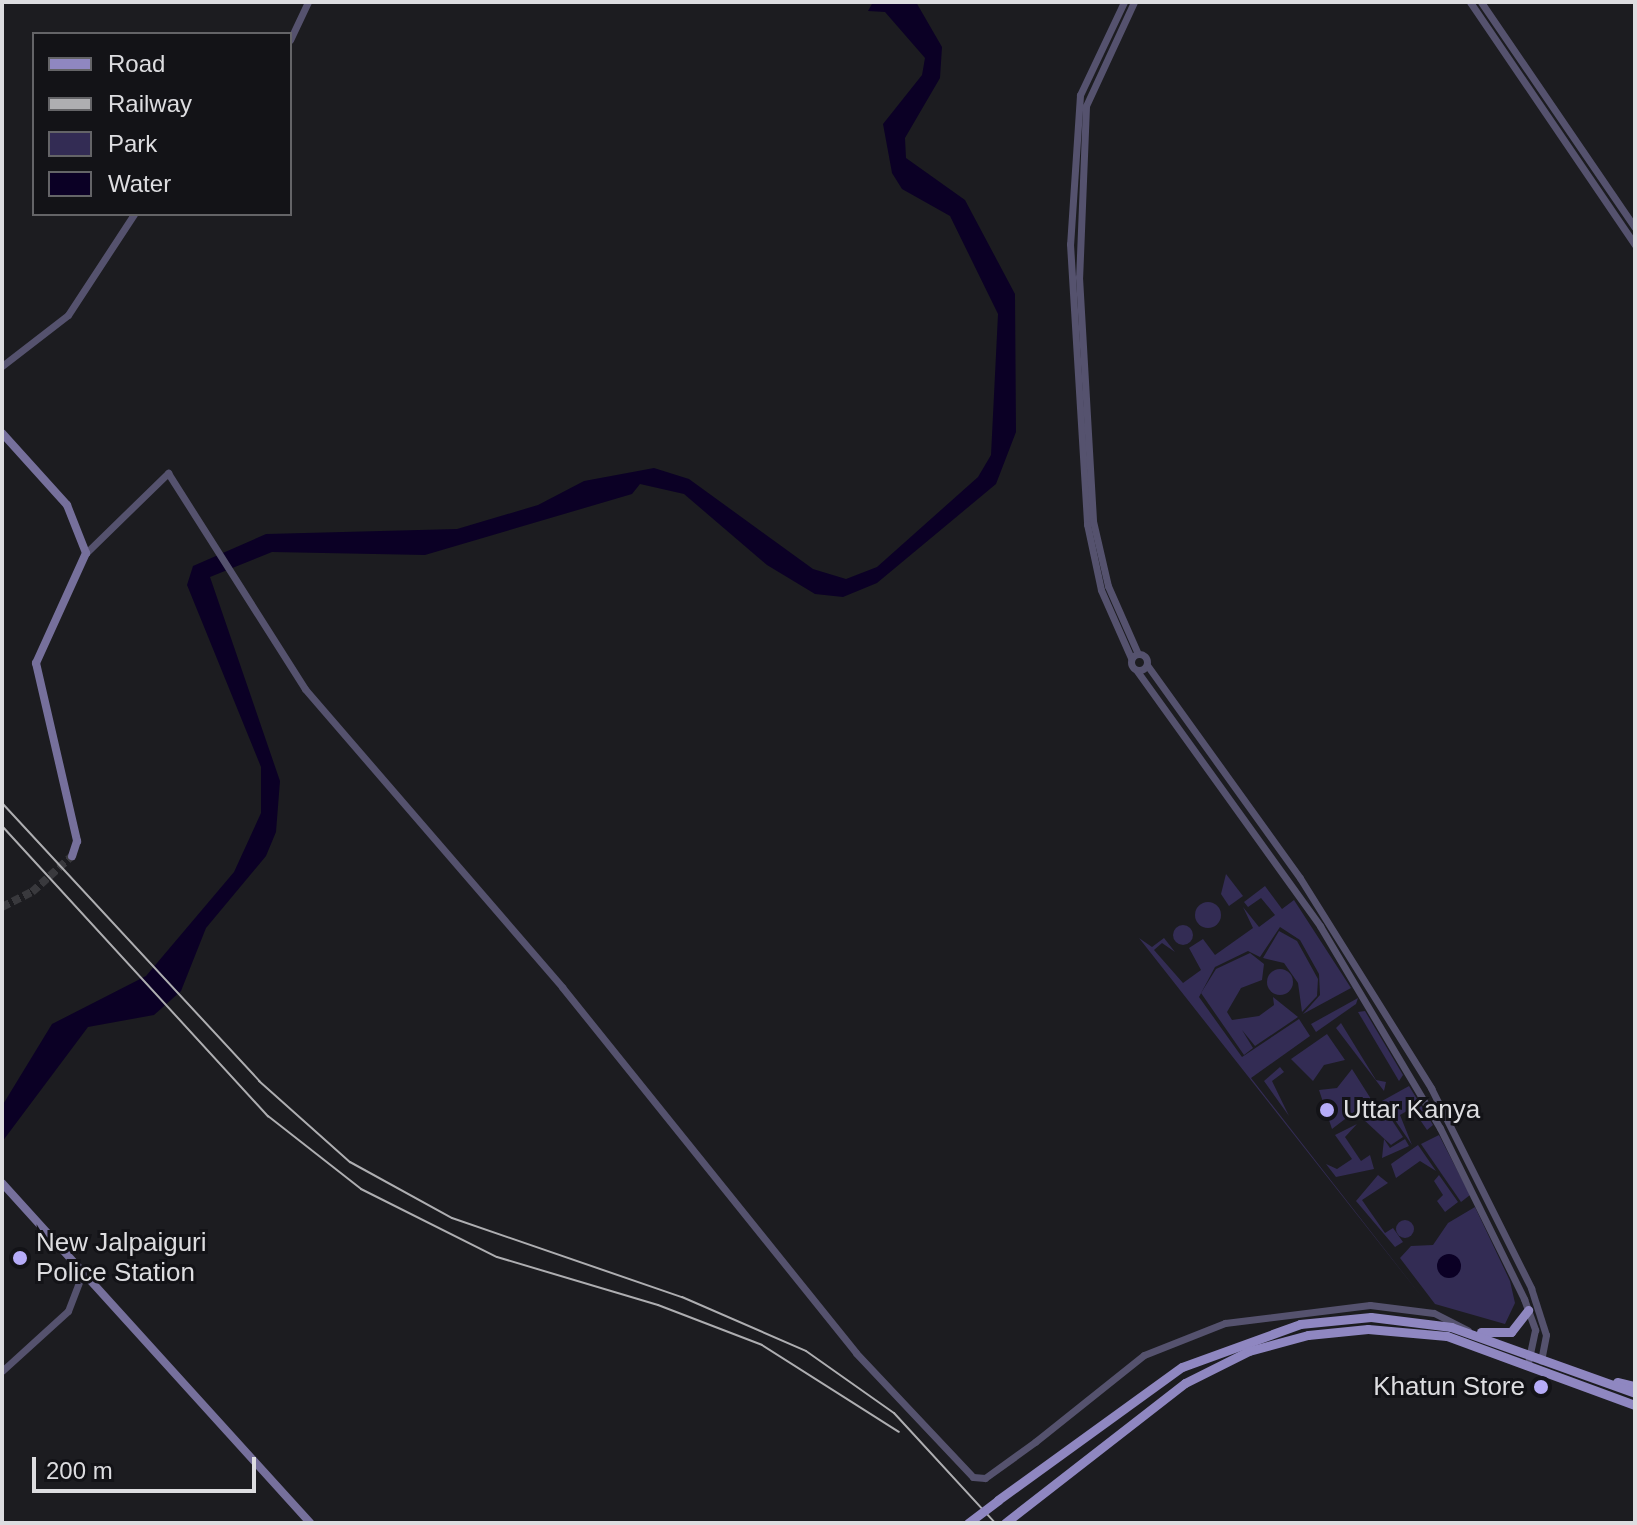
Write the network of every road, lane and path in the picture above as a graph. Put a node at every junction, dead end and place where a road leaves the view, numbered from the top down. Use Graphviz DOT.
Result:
graph roads {
  1 [pos="308,2"];
  2 [pos="1124,2"];
  3 [pos="1134,2"];
  4 [pos="1470,2"];
  5 [pos="1481,2"];
  6 [pos="292,36"];
  7 [pos="133,216"];
  8 [pos="1635,228"];
  9 [pos="1635,245"];
  10 [pos="2,366"];
  11 [pos="2,433"];
  12 [pos="86,553"];
  13 [pos="1135,656"];
  14 [pos="1147,665"];
  15 [pos="1137,671"];
  16 [pos="74,852"];
  17 [pos="1398,1033"];
  18 [pos="1388,1039"];
  19 [pos="2,1183"];
  20 [pos="1487,1195"];
  21 [pos="1478,1200"];
  22 [pos="83,1272"];
  23 [pos="1531,1288"];
  24 [pos="1521,1292"];
  25 [pos="1528,1310"];
  26 [pos="1470,1332"];
  27 [pos="1530,1359"];
  28 [pos="1540,1363"];
  29 [pos="2,1371"];
  30 [pos="1601,1381"];
  31 [pos="1635,1386"];
  32 [pos="1635,1393"];
  33 [pos="1635,1405"];
  34 [pos="1008,1520"];
  35 [pos="310,1523"];
  36 [pos="968,1523"];
  1 -- 6 [label="street"];
  2 -- 13 [label="street"];
  3 -- 13 [label="street"];
  4 -- 9 [label="street"];
  5 -- 8 [label="street"];
  7 -- 10 [label="street"];
  11 -- 12 [label="main road"];
  12 -- 16 [label="main road"];
  12 -- 26 [label="street"];
  13 -- 14 [label="street"];
  13 -- 15 [label="street"];
  14 -- 15 [label="street"];
  14 -- 17 [label="street"];
  15 -- 18 [label="street"];
  17 -- 18 [label="street"];
  17 -- 20 [label="street"];
  18 -- 21 [label="street"];
  19 -- 22 [label="main road"];
  20 -- 21 [label="street"];
  20 -- 23 [label="street"];
  21 -- 24 [label="street"];
  22 -- 29 [label="street"];
  22 -- 35 [label="main road"];
  23 -- 24 [label="street"];
  23 -- 28 [label="street"];
  24 -- 25 [label="street"];
  25 -- 26 [label="main road"];
  25 -- 27 [label="street"];
  26 -- 27 [label="main road"];
  26 -- 36 [label="main road, bridge"];
  27 -- 28 [label="main road"];
  27 -- 34 [label="main road"];
  28 -- 30 [label="main road"];
  28 -- 33 [label="main road"];
  30 -- 31 [label="main road"];
  30 -- 32 [label="main road"];
}
